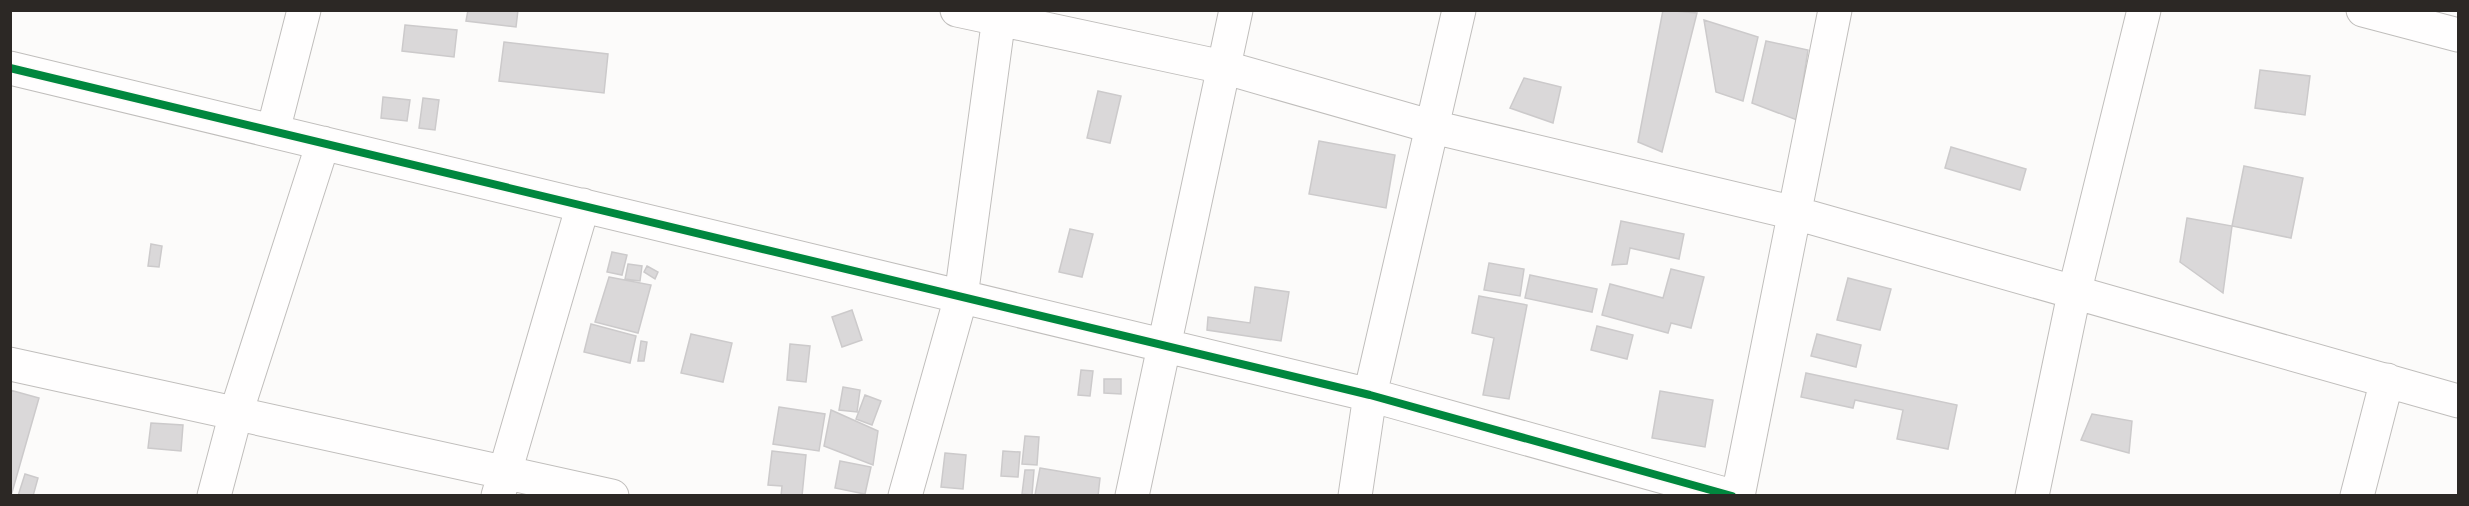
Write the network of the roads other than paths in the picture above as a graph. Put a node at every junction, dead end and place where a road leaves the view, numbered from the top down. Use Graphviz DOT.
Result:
graph roads {
  1 [pos="304,10"];
  2 [pos="957,10"];
  3 [pos="1236,10"];
  4 [pos="1459,10"];
  5 [pos="1835,10"];
  6 [pos="2144,10"];
  7 [pos="2363,10"];
  8 [pos="1000,15"];
  9 [pos="2458,35"];
  10 [pos="1223,67"];
  11 [pos="10,68"];
  12 [pos="1433,127"];
  13 [pos="273,131"];
  14 [pos="323,143"];
  15 [pos="583,205"];
  16 [pos="1795,213"];
  17 [pos="2074,294"];
  18 [pos="961,297"];
  19 [pos="1163,347"];
  20 [pos="10,364"];
  21 [pos="2387,381"];
  22 [pos="1370,395"];
  23 [pos="2458,401"];
  24 [pos="236,413"];
  25 [pos="502,483"];
  26 [pos="214,495"];
  27 [pos="612,495"];
  28 [pos="905,495"];
  29 [pos="1132,495"];
  30 [pos="1355,495"];
  31 [pos="1731,495"];
  32 [pos="1738,495"];
  33 [pos="2032,495"];
  34 [pos="2357,495"];
  1 -- 13 [label="street"];
  2 -- 8 [label="street"];
  3 -- 10 [label="street"];
  4 -- 12 [label="street"];
  5 -- 16 [label="street"];
  6 -- 17 [label="street"];
  7 -- 9 [label="street"];
  8 -- 10 [label="street"];
  8 -- 18 [label="street"];
  10 -- 12 [label="street"];
  10 -- 19 [label="street"];
  11 -- 13 [label="street"];
  12 -- 16 [label="street"];
  12 -- 22 [label="street"];
  13 -- 14 [label="street"];
  14 -- 15 [label="street"];
  14 -- 24 [label="street"];
  15 -- 18 [label="street"];
  15 -- 25 [label="street"];
  16 -- 17 [label="street"];
  16 -- 32 [label="street"];
  17 -- 21 [label="street"];
  17 -- 33 [label="street"];
  18 -- 19 [label="street"];
  18 -- 28 [label="street"];
  19 -- 22 [label="street"];
  19 -- 29 [label="street"];
  20 -- 24 [label="street"];
  21 -- 23 [label="street"];
  21 -- 34 [label="street"];
  22 -- 30 [label="street"];
  22 -- 31 [label="street"];
  24 -- 25 [label="street"];
  24 -- 26 [label="street"];
  25 -- 27 [label="street"];
}
